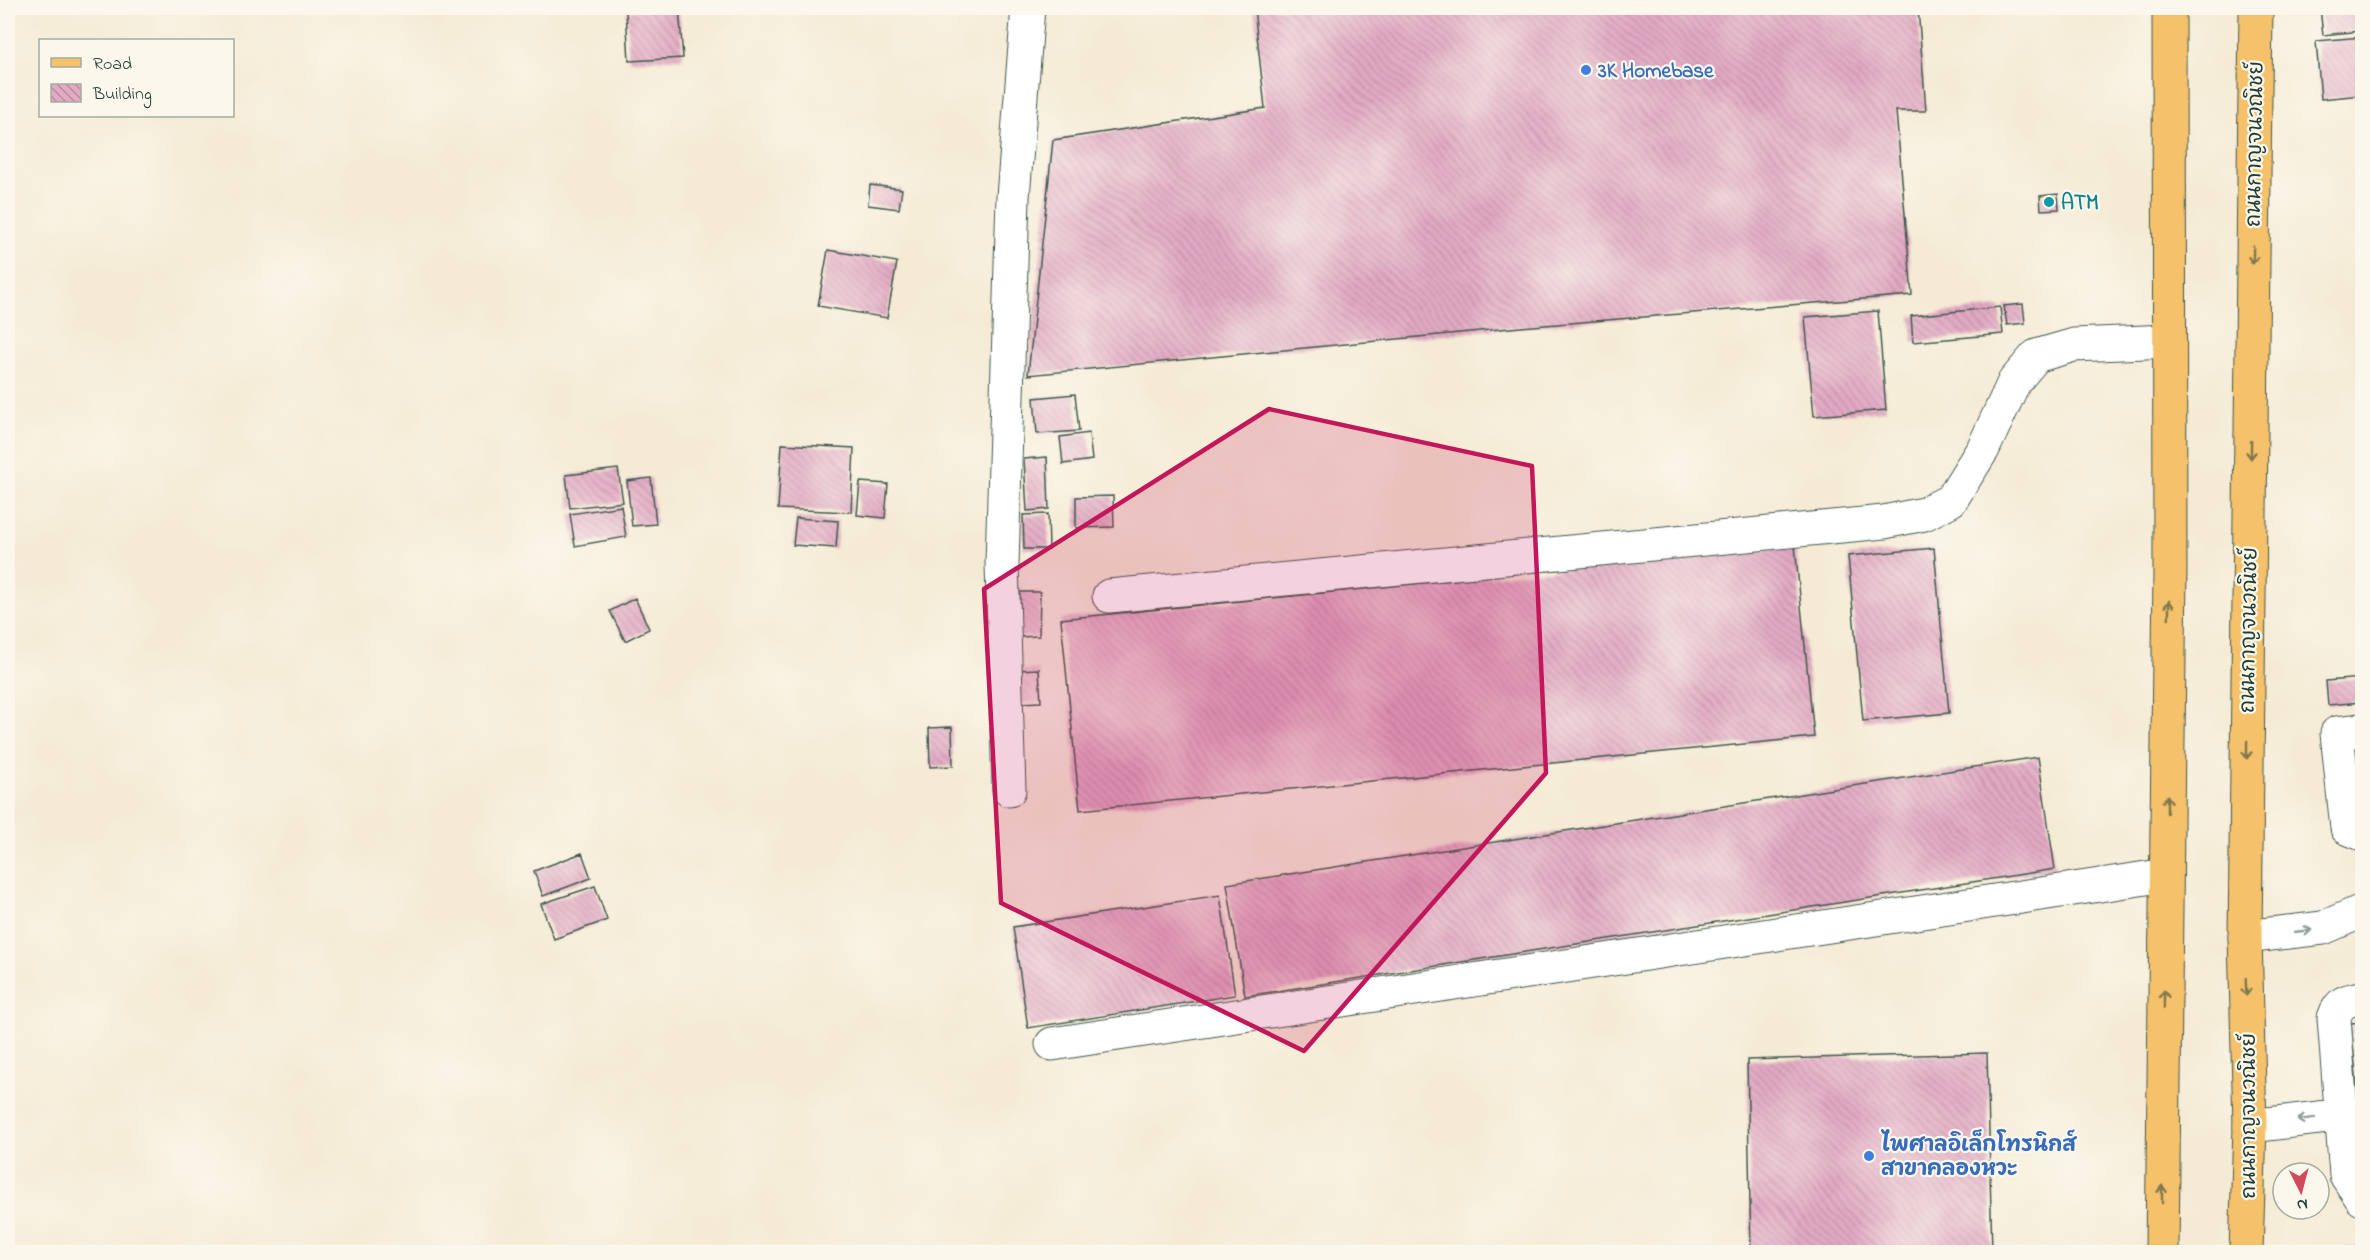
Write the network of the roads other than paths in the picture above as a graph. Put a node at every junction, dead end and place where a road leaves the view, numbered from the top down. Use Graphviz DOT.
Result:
graph roads {
  1 [pos="1028,8"];
  2 [pos="2169,8"];
  3 [pos="2256,8"];
  4 [pos="2169,341"];
  5 [pos="1109,596"];
  6 [pos="2362,730"];
  7 [pos="1009,790"];
  8 [pos="2362,834"];
  9 [pos="2166,875"];
  10 [pos="2362,911"];
  11 [pos="2245,937"];
  12 [pos="2362,998"];
  13 [pos="1052,1044"];
  14 [pos="2353,1114"];
  15 [pos="2250,1126"];
  16 [pos="2362,1199"];
  17 [pos="2162,1252"];
  18 [pos="2246,1252"];
  1 -- 7 [label="street"];
  2 -- 4 [label="main road"];
  3 -- 11 [label="main road, ถนนกาญจนวณิชย์, one-way"];
  4 -- 5 [label="street"];
  9 -- 4 [label="main road, one-way"];
  6 -- 8 [label="street"];
  9 -- 13 [label="street"];
  17 -- 9 [label="main road, one-way"];
  11 -- 10 [label="street, one-way"];
  11 -- 15 [label="main road, ถนนกาญจนวณิชย์, one-way"];
  12 -- 14 [label="street"];
  14 -- 15 [label="street, one-way"];
  14 -- 16 [label="street"];
  15 -- 18 [label="main road, ถนนกาญจนวณิชย์"];
}
